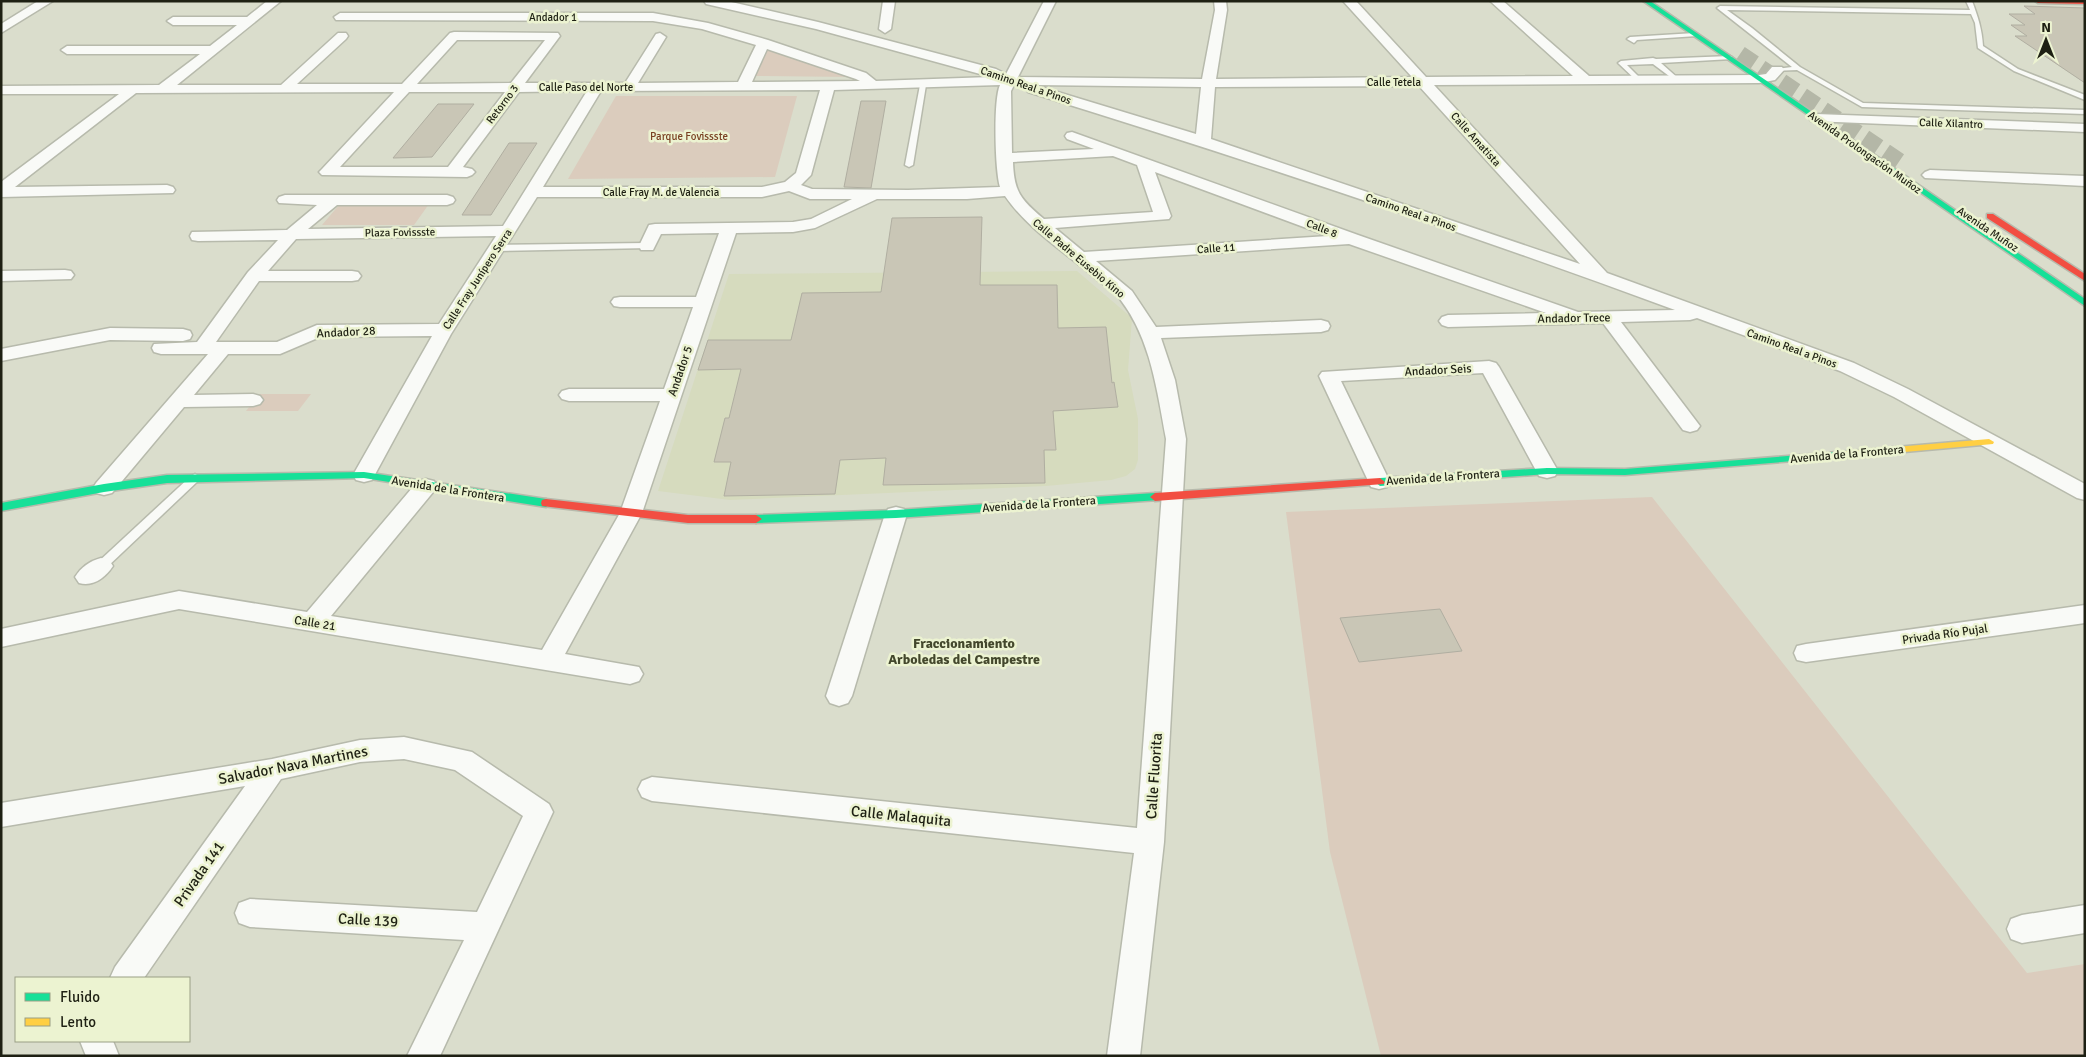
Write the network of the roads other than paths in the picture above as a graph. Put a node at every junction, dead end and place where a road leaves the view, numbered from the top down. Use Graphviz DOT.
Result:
graph roads {
  1 [pos="47,1"];
  2 [pos="275,1"];
  3 [pos="578,1"];
  4 [pos="889,1"];
  5 [pos="1050,1"];
  6 [pos="1220,1"];
  7 [pos="1349,1"];
  8 [pos="1496,1"];
  9 [pos="1646,1"];
  10 [pos="1654,1"];
  11 [pos="1662,1"];
  12 [pos="1969,1"];
  13 [pos="2038,1"];
  14 [pos="719,2"];
  15 [pos="2085,2"];
  16 [pos="371,7"];
  17 [pos="470,7"];
  18 [pos="1974,12"];
  19 [pos="340,17"];
  20 [pos="359,17"];
  21 [pos="567,17"];
  22 [pos="460,18"];
  23 [pos="174,21"];
  24 [pos="250,21"];
  25 [pos="1,29"];
  26 [pos="885,29"];
  27 [pos="1696,35"];
  28 [pos="342,36"];
  29 [pos="660,37"];
  30 [pos="1634,41"];
  31 [pos="763,43"];
  32 [pos="67,50"];
  33 [pos="213,50"];
  34 [pos="1646,54"];
  35 [pos="1735,56"];
  36 [pos="1654,62"];
  37 [pos="1773,68"];
  38 [pos="1798,68"];
  39 [pos="1759,79"];
  40 [pos="1677,80"];
  41 [pos="1009,81"];
  42 [pos="1586,81"];
  43 [pos="1640,81"];
  44 [pos="1793,81"];
  45 [pos="1423,82"];
  46 [pos="1208,84"];
  47 [pos="875,85"];
  48 [pos="923,85"];
  49 [pos="743,86"];
  50 [pos="828,86"];
  51 [pos="597,87"];
  52 [pos="629,87"];
  53 [pos="286,88"];
  54 [pos="404,88"];
  55 [pos="514,88"];
  56 [pos="163,89"];
  57 [pos="1,90"];
  58 [pos="132,90"];
  59 [pos="2085,98"];
  60 [pos="1833,108"];
  61 [pos="2085,112"];
  62 [pos="1816,118"];
  63 [pos="1849,119"];
  64 [pos="2085,128"];
  65 [pos="1833,130"];
  66 [pos="1866,131"];
  67 [pos="1072,136"];
  68 [pos="2085,140"];
  69 [pos="1203,141"];
  70 [pos="1121,153"];
  71 [pos="1004,158"];
  72 [pos="1143,161"];
  73 [pos="909,165"];
  74 [pos="452,172"];
  75 [pos="1926,173"];
  76 [pos="2085,182"];
  77 [pos="790,186"];
  78 [pos="1944,188"];
  79 [pos="1,190"];
  80 [pos="167,190"];
  81 [pos="1009,190"];
  82 [pos="532,192"];
  83 [pos="874,195"];
  84 [pos="285,200"];
  85 [pos="333,200"];
  86 [pos="447,200"];
  87 [pos="1038,224"];
  88 [pos="729,228"];
  89 [pos="508,231"];
  90 [pos="425,232"];
  91 [pos="292,234"];
  92 [pos="198,236"];
  93 [pos="1352,240"];
  94 [pos="647,246"];
  95 [pos="497,248"];
  96 [pos="1080,257"];
  97 [pos="65,275"];
  98 [pos="1,276"];
  99 [pos="254,276"];
  100 [pos="352,276"];
  101 [pos="1602,278"];
  102 [pos="2085,278"];
  103 [pos="2085,286"];
  104 [pos="2085,296"];
  105 [pos="620,302"];
  106 [pos="704,302"];
  107 [pos="2085,303"];
  108 [pos="1700,314"];
  109 [pos="1608,317"];
  110 [pos="1574,318"];
  111 [pos="1448,321"];
  112 [pos="1321,326"];
  113 [pos="445,330"];
  114 [pos="1150,334"];
  115 [pos="212,344"];
  116 [pos="162,348"];
  117 [pos="1,356"];
  118 [pos="569,395"];
  119 [pos="672,395"];
  120 [pos="253,400"];
  121 [pos="178,401"];
  122 [pos="1690,426"];
  123 [pos="1989,442"];
  124 [pos="1547,471"];
  125 [pos="364,475"];
  126 [pos="196,477"];
  127 [pos="1379,482"];
  128 [pos="426,486"];
  129 [pos="104,488"];
  130 [pos="2085,493"];
  131 [pos="1174,494"];
  132 [pos="1,507"];
  133 [pos="631,513"];
  134 [pos="896,514"];
  135 [pos="94,572"];
  136 [pos="2085,614"];
  137 [pos="312,622"];
  138 [pos="1,638"];
  139 [pos="1806,653"];
  140 [pos="549,661"];
  141 [pos="630,674"];
  142 [pos="840,696"];
  143 [pos="272,770"];
  144 [pos="652,789"];
  145 [pos="3,817"];
  146 [pos="1150,842"];
  147 [pos="250,913"];
  148 [pos="2085,919"];
  149 [pos="486,927"];
  150 [pos="2022,930"];
  151 [pos="127,977"];
  152 [pos="96,1042"];
  153 [pos="103,1056"];
  154 [pos="423,1056"];
  155 [pos="1123,1056"];
  1 -- 25 [label="street"];
  2 -- 24 [label="street"];
  3 -- 21 [label="street"];
  4 -- 26 [label="street"];
  5 -- 41 [label="street, Calle Padre Eusebio Kino"];
  6 -- 46 [label="street"];
  7 -- 45 [label="street, Calle Amatista"];
  8 -- 42 [label="street"];
  9 -- 27 [label="street, Avenida Prolongación Muñoz"];
  10 -- 35 [label="street"];
  11 -- 35 [label="street"];
  12 -- 18 [label="lane"];
  13 -- 15 [label="street"];
  14 -- 41 [label="street, Camino Real a Pinos"];
  16 -- 20 [label="street"];
  17 -- 22 [label="street"];
  18 -- 38 [label="lane"];
  18 -- 59 [label="lane"];
  19 -- 20 [label="street, Andador 1"];
  20 -- 22 [label="street, Andador 1"];
  21 -- 22 [label="street, Andador 1"];
  21 -- 31 [label="street, Andador 1"];
  23 -- 24 [label="street"];
  24 -- 33 [label="street"];
  27 -- 30 [label="lane"];
  27 -- 35 [label="street, Avenida Prolongación Muñoz"];
  28 -- 53 [label="street"];
  29 -- 52 [label="street"];
  31 -- 47 [label="street, Andador 1"];
  31 -- 49 [label="street"];
  32 -- 33 [label="street"];
  33 -- 56 [label="street"];
  34 -- 36 [label="lane"];
  35 -- 36 [label="lane"];
  35 -- 39 [label="street, Avenida Prolongación Muñoz"];
  36 -- 40 [label="lane"];
  36 -- 43 [label="lane"];
  37 -- 38 [label="lane"];
  37 -- 39 [label="street, Calle Tetela"];
  37 -- 44 [label="street"];
  38 -- 61 [label="lane"];
  39 -- 40 [label="street, Calle Tetela"];
  39 -- 62 [label="street, Avenida Prolongación Muñoz"];
  40 -- 43 [label="street, Calle Tetela"];
  41 -- 46 [label="street, Calle Tetela"];
  41 -- 48 [label="street, Calle Paso del Norte"];
  41 -- 69 [label="street, Camino Real a Pinos"];
  41 -- 71 [label="street, Calle Padre Eusebio Kino"];
  42 -- 43 [label="street, Calle Tetela"];
  42 -- 45 [label="street, Calle Tetela"];
  45 -- 46 [label="street, Calle Tetela"];
  45 -- 101 [label="street, Calle Amatista"];
  46 -- 69 [label="street"];
  47 -- 48 [label="street, Calle Paso del Norte"];
  47 -- 50 [label="street, Calle Paso del Norte"];
  48 -- 73 [label="lane"];
  49 -- 50 [label="street, Calle Paso del Norte"];
  49 -- 52 [label="street, Calle Paso del Norte"];
  50 -- 77 [label="street"];
  51 -- 52 [label="street, Calle Paso del Norte"];
  51 -- 55 [label="street, Calle Paso del Norte"];
  51 -- 82 [label="street, Calle Fray Junípero Serra"];
  53 -- 54 [label="street, Calle Paso del Norte"];
  53 -- 56 [label="street, Calle Paso del Norte"];
  54 -- 55 [label="street, Calle Paso del Norte"];
  54 -- 55 [label="street, Retorno 3"];
  54 -- 74 [label="street"];
  55 -- 74 [label="street, Retorno 3"];
  56 -- 58 [label="street, Calle Paso del Norte"];
  57 -- 58 [label="street, Calle Paso del Norte"];
  58 -- 79 [label="street"];
  60 -- 63 [label="street, Avenida Prolongación Muñoz"];
  62 -- 63 [label="street, Calle Xilantro"];
  62 -- 65 [label="street, Avenida Prolongación Muñoz"];
  63 -- 64 [label="street, Calle Xilantro"];
  63 -- 66 [label="street, Avenida Prolongación Muñoz"];
  65 -- 66 [label="street, Calle Xilantro"];
  65 -- 107 [label="street, Avenida Prolongación Muñoz"];
  66 -- 68 [label="street, Calle Xilantro"];
  67 -- 70 [label="street, Calle 8"];
  69 -- 101 [label="street, Camino Real a Pinos"];
  70 -- 71 [label="street"];
  70 -- 72 [label="street, Calle 8"];
  71 -- 81 [label="street, Calle Padre Eusebio Kino"];
  72 -- 87 [label="street"];
  72 -- 93 [label="street, Calle 8"];
  74 -- 86 [label="street"];
  75 -- 76 [label="street"];
  75 -- 78 [label="street, Avenida Prolongación Muñoz"];
  77 -- 82 [label="street, Calle Fray M. de Valencia"];
  77 -- 83 [label="street"];
  78 -- 104 [label="street, Avenida Muñoz"];
  79 -- 80 [label="street"];
  81 -- 83 [label="street"];
  81 -- 87 [label="street, Calle Padre Eusebio Kino"];
  82 -- 89 [label="street, Calle Fray Junípero Serra"];
  83 -- 88 [label="street"];
  84 -- 85 [label="street"];
  85 -- 86 [label="street"];
  85 -- 91 [label="street"];
  86 -- 90 [label="street"];
  87 -- 96 [label="street, Calle Padre Eusebio Kino"];
  88 -- 94 [label="street"];
  88 -- 106 [label="street, Andador 5"];
  89 -- 90 [label="street, Plaza Fovissste"];
  89 -- 95 [label="street, Calle Fray Junípero Serra"];
  90 -- 91 [label="street, Plaza Fovissste"];
  91 -- 92 [label="street, Plaza Fovissste"];
  91 -- 99 [label="street"];
  93 -- 96 [label="street, Calle 11"];
  93 -- 110 [label="street, Calle 8"];
  94 -- 95 [label="lane"];
  95 -- 113 [label="street, Calle Fray Junípero Serra"];
  96 -- 114 [label="street, Calle Padre Eusebio Kino"];
  97 -- 98 [label="street"];
  99 -- 100 [label="street"];
  99 -- 115 [label="street"];
  101 -- 108 [label="street, Camino Real a Pinos"];
  102 -- 103 [label="street, Avenida Muñoz"];
  105 -- 106 [label="street"];
  106 -- 119 [label="street, Andador 5"];
  108 -- 109 [label="street, Andador Trece"];
  108 -- 123 [label="street, Camino Real a Pinos"];
  109 -- 110 [label="street, Andador Trece"];
  109 -- 122 [label="street"];
  110 -- 111 [label="street, Andador Trece"];
  112 -- 114 [label="street"];
  113 -- 115 [label="street, Andador 28"];
  113 -- 125 [label="street, Calle Fray Junípero Serra"];
  114 -- 131 [label="street, Calle Padre Eusebio Kino"];
  115 -- 116 [label="street, Andador 28"];
  115 -- 117 [label="street, Andador 28"];
  115 -- 121 [label="street"];
  118 -- 119 [label="street"];
  119 -- 133 [label="street, Andador 5"];
  120 -- 121 [label="street"];
  121 -- 129 [label="street"];
  123 -- 124 [label="street, Avenida de la Frontera"];
  123 -- 130 [label="street, Camino Real a Pinos"];
  124 -- 127 [label="street, Avenida de la Frontera"];
  124 -- 127 [label="street, Andador Seis"];
  125 -- 126 [label="street, Avenida de la Frontera"];
  125 -- 128 [label="street, Avenida de la Frontera"];
  126 -- 129 [label="street, Avenida de la Frontera"];
  126 -- 135 [label="lane"];
  127 -- 131 [label="street, Avenida de la Frontera"];
  128 -- 133 [label="street, Avenida de la Frontera"];
  128 -- 137 [label="street"];
  129 -- 132 [label="street, Avenida de la Frontera"];
  131 -- 134 [label="street, Avenida de la Frontera"];
  131 -- 146 [label="street, Calle Fluorita"];
  133 -- 134 [label="street, Avenida de la Frontera"];
  133 -- 140 [label="street, Andador 5"];
  134 -- 142 [label="street"];
  136 -- 139 [label="street, Privada Río Pujal"];
  137 -- 138 [label="street, Calle 21"];
  137 -- 140 [label="street, Calle 21"];
  140 -- 141 [label="street, Calle 21"];
  143 -- 145 [label="street, Salvador Nava Martines"];
  143 -- 149 [label="street, Salvador Nava Martines"];
  143 -- 151 [label="street, Privada 141"];
  144 -- 146 [label="street, Calle Malaquita"];
  146 -- 155 [label="street, Calle Fluorita"];
  147 -- 149 [label="street, Calle 139"];
  148 -- 150 [label="street"];
  149 -- 154 [label="street, Salvador Nava Martines"];
  152 -- 153 [label="street"];
}
